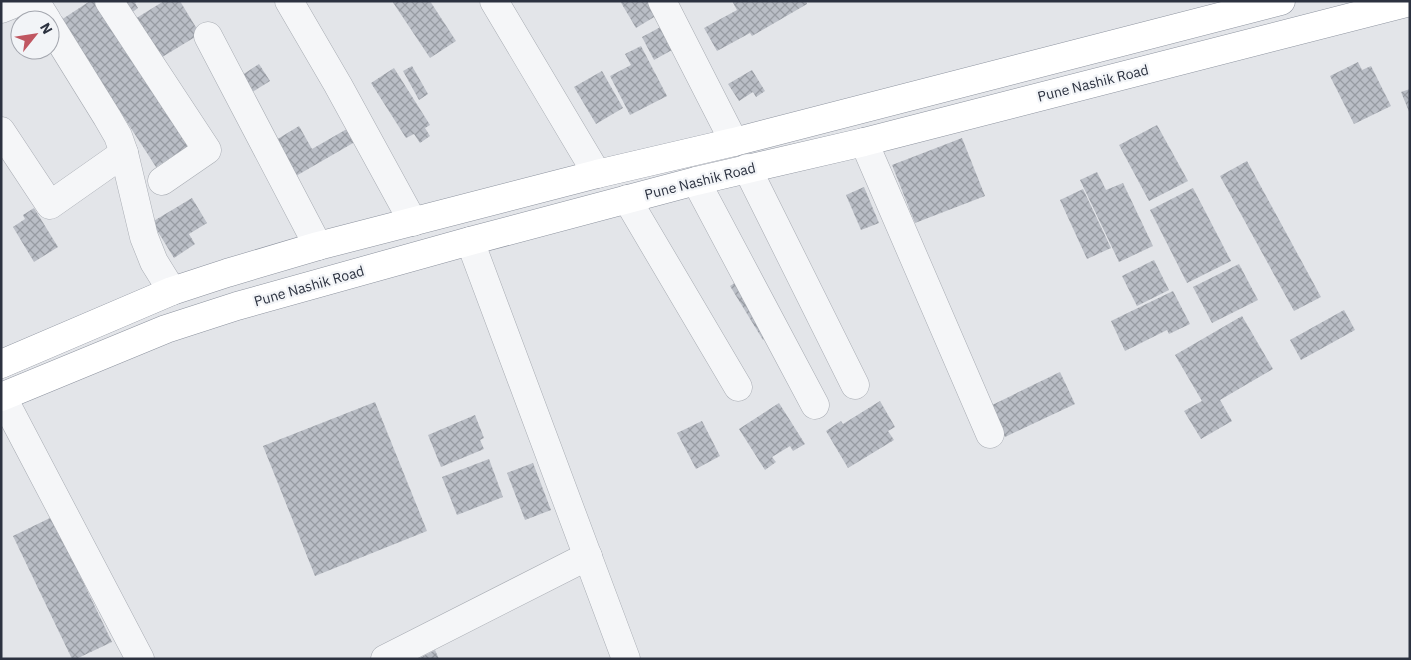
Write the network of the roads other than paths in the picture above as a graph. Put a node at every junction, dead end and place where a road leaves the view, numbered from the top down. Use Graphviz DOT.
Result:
graph roads {
  1 [pos="21,1"];
  2 [pos="109,1"];
  3 [pos="289,1"];
  4 [pos="662,1"];
  5 [pos="1281,1"];
  6 [pos="1410,2"];
  7 [pos="503,4"];
  8 [pos="1,9"];
  9 [pos="208,36"];
  10 [pos="60,41"];
  11 [pos="1,131"];
  12 [pos="734,142"];
  13 [pos="864,142"];
  14 [pos="124,153"];
  15 [pos="747,168"];
  16 [pos="597,174"];
  17 [pos="162,181"];
  18 [pos="696,181"];
  19 [pos="627,199"];
  20 [pos="413,222"];
  21 [pos="470,240"];
  22 [pos="318,246"];
  23 [pos="172,291"];
  24 [pos="1,364"];
  25 [pos="855,385"];
  26 [pos="738,387"];
  27 [pos="1,396"];
  28 [pos="815,405"];
  29 [pos="990,434"];
  30 [pos="588,556"];
  31 [pos="620,657"];
  32 [pos="140,659"];
  33 [pos="385,659"];
  1 -- 8 [label="street"];
  2 -- 17 [label="street"];
  3 -- 20 [label="street"];
  4 -- 12 [label="street"];
  5 -- 12 [label="highway"];
  6 -- 13 [label="highway, Pune Nashik Road"];
  7 -- 16 [label="street"];
  9 -- 22 [label="street"];
  10 -- 14 [label="street"];
  11 -- 14 [label="street"];
  12 -- 16 [label="highway"];
  13 -- 15 [label="highway, Pune Nashik Road"];
  13 -- 29 [label="street"];
  14 -- 23 [label="street"];
  15 -- 18 [label="highway, Pune Nashik Road"];
  15 -- 25 [label="street"];
  16 -- 20 [label="highway"];
  18 -- 19 [label="highway, Pune Nashik Road"];
  18 -- 28 [label="street"];
  19 -- 21 [label="highway, Pune Nashik Road"];
  19 -- 26 [label="street"];
  20 -- 22 [label="highway"];
  21 -- 27 [label="highway, Pune Nashik Road"];
  21 -- 30 [label="street"];
  22 -- 23 [label="highway"];
  23 -- 24 [label="highway"];
  27 -- 32 [label="street"];
  30 -- 31 [label="street"];
  30 -- 33 [label="street"];
}
